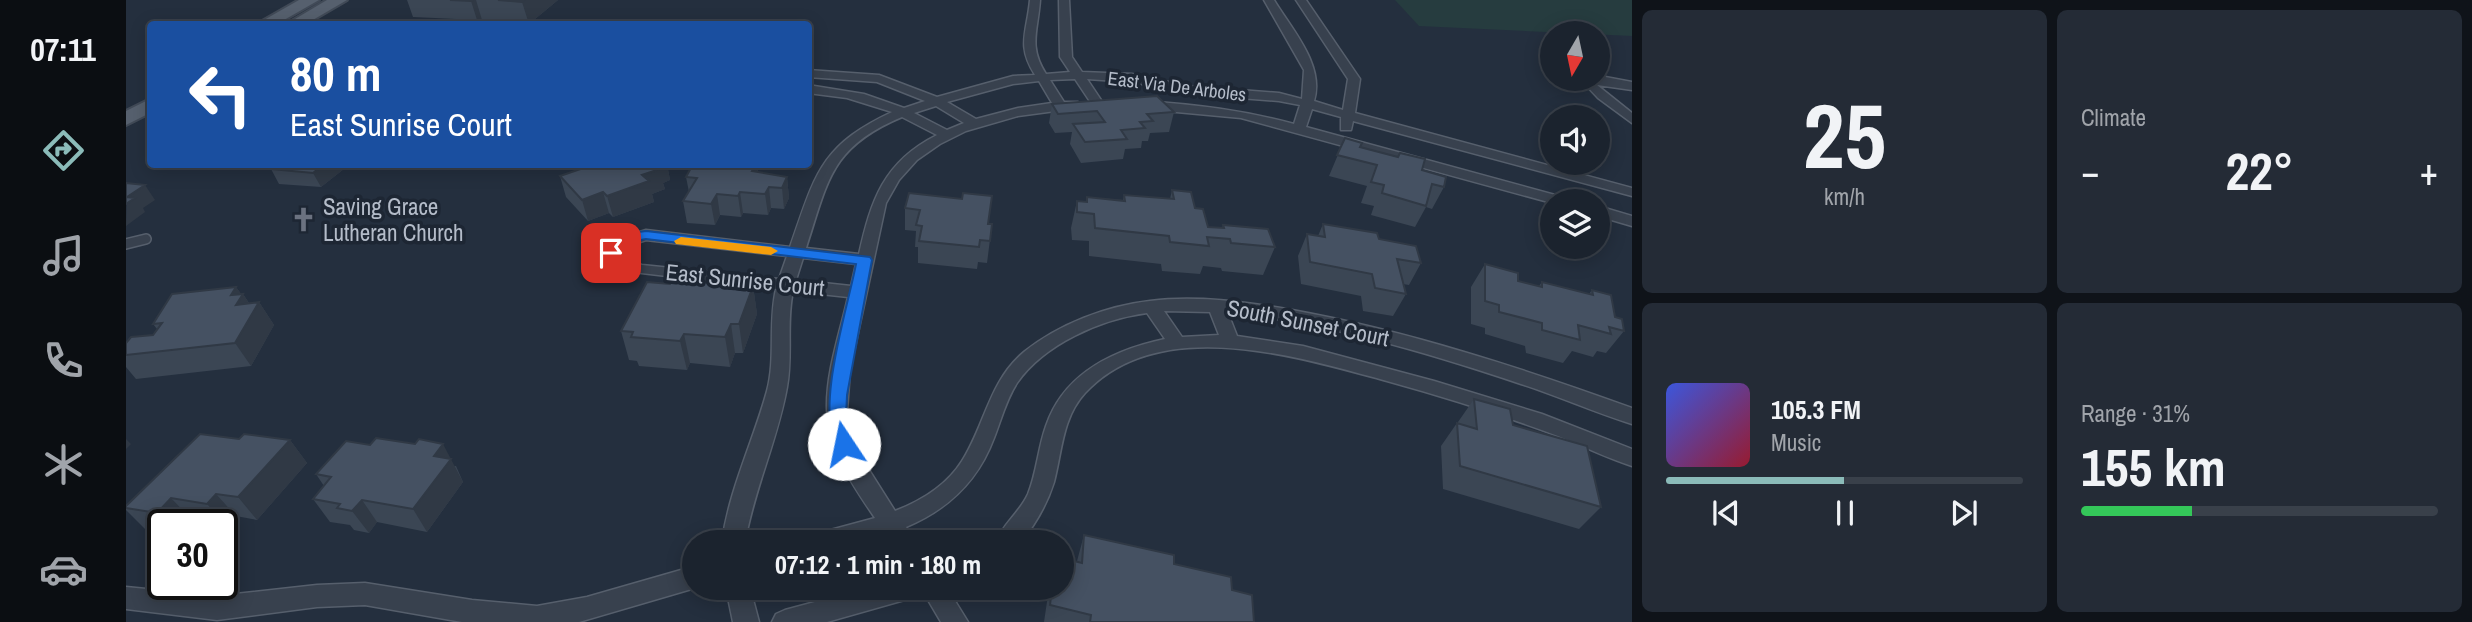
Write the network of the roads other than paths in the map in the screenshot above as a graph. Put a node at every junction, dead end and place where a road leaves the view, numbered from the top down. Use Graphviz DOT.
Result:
graph roads {
  1 [pos="1035,0"];
  2 [pos="1064,0"];
  3 [pos="1269,0"];
  4 [pos="1301,0"];
  5 [pos="308,1"];
  6 [pos="336,1"];
  7 [pos="271,21"];
  8 [pos="300,21"];
  9 [pos="812,73"];
  10 [pos="1079,75"];
  11 [pos="1040,77"];
  12 [pos="1632,86"];
  13 [pos="147,88"];
  14 [pos="812,89"];
  15 [pos="126,99"];
  16 [pos="938,102"];
  17 [pos="1306,103"];
  18 [pos="1126,104"];
  19 [pos="1060,106"];
  20 [pos="147,107"];
  21 [pos="905,111"];
  22 [pos="1348,115"];
  23 [pos="126,119"];
  24 [pos="1632,119"];
  25 [pos="975,124"];
  26 [pos="1299,129"];
  27 [pos="946,135"];
  28 [pos="1343,140"];
  29 [pos="1632,191"];
  30 [pos="1540,195"];
  31 [pos="1610,215"];
  32 [pos="1632,221"];
  33 [pos="146,239"];
  34 [pos="126,244"];
  35 [pos="796,254"];
  36 [pos="864,260"];
  37 [pos="786,284"];
  38 [pos="857,292"];
  39 [pos="1152,306"];
  40 [pos="1216,306"];
  41 [pos="1230,342"];
  42 [pos="1178,344"];
  43 [pos="1632,416"];
  44 [pos="1632,458"];
  45 [pos="892,525"];
  46 [pos="735,530"];
  47 [pos="871,530"];
  48 [pos="896,530"];
  49 [pos="1019,530"];
  50 [pos="682,581"];
  51 [pos="126,598"];
  52 [pos="741,600"];
  53 [pos="862,600"];
  54 [pos="941,600"];
  55 [pos="746,622"];
  56 [pos="785,622"];
  57 [pos="955,622"];
  1 -- 11 [label="street"];
  2 -- 10 [label="street"];
  3 -- 17 [label="street"];
  4 -- 22 [label="street"];
  5 -- 6 [label="main road"];
  5 -- 7 [label="main road"];
  6 -- 8 [label="main road"];
  9 -- 16 [label="street"];
  10 -- 11 [label="street, East Via De Arboles"];
  10 -- 17 [label="street, East Via De Arboles"];
  10 -- 19 [label="street, East Via De Arboles"];
  11 -- 16 [label="street, East Via De Arboles"];
  11 -- 19 [label="street"];
  12 -- 24 [label="street"];
  13 -- 15 [label="main road"];
  14 -- 21 [label="street"];
  16 -- 21 [label="street, East Via De Arboles"];
  16 -- 25 [label="street"];
  17 -- 22 [label="street, East Via De Arboles"];
  17 -- 26 [label="street"];
  18 -- 26 [label="street, East Via De Arboles"];
  19 -- 25 [label="street, East Via De Arboles"];
  20 -- 23 [label="main road"];
  21 -- 27 [label="street"];
  21 -- 35 [label="street, East Via De Arboles"];
  22 -- 28 [label="street"];
  22 -- 29 [label="street, East Via De Arboles"];
  25 -- 27 [label="street, East Via De Arboles"];
  26 -- 28 [label="street, East Via De Arboles"];
  27 -- 36 [label="street, East Via De Arboles"];
  28 -- 30 [label="street, East Via De Arboles"];
  31 -- 32 [label="street"];
  33 -- 34 [label="lane"];
  35 -- 36 [label="street, East Sunrise Court"];
  35 -- 37 [label="street, East Via De Arboles"];
  35 -- 37 [label="street, East Sunrise Court"];
  36 -- 38 [label="street, East Via De Arboles"];
  37 -- 38 [label="street, East Sunrise Court"];
  37 -- 46 [label="street, East Via De Arboles"];
  38 -- 45 [label="street, East Via De Arboles"];
  39 -- 40 [label="street, South Sunset Court"];
  39 -- 42 [label="street"];
  39 -- 45 [label="street, South Sunset Court"];
  40 -- 41 [label="street"];
  40 -- 43 [label="street, South Sunset Court"];
  41 -- 42 [label="street, South Sunset Court"];
  41 -- 44 [label="street, South Sunset Court"];
  42 -- 49 [label="street, South Sunset Court"];
  45 -- 47 [label="street, South Sunset Court"];
  45 -- 48 [label="street, East Via De Arboles"];
  50 -- 51 [label="street"];
  52 -- 55 [label="street"];
  53 -- 56 [label="street"];
  54 -- 57 [label="street"];
}
